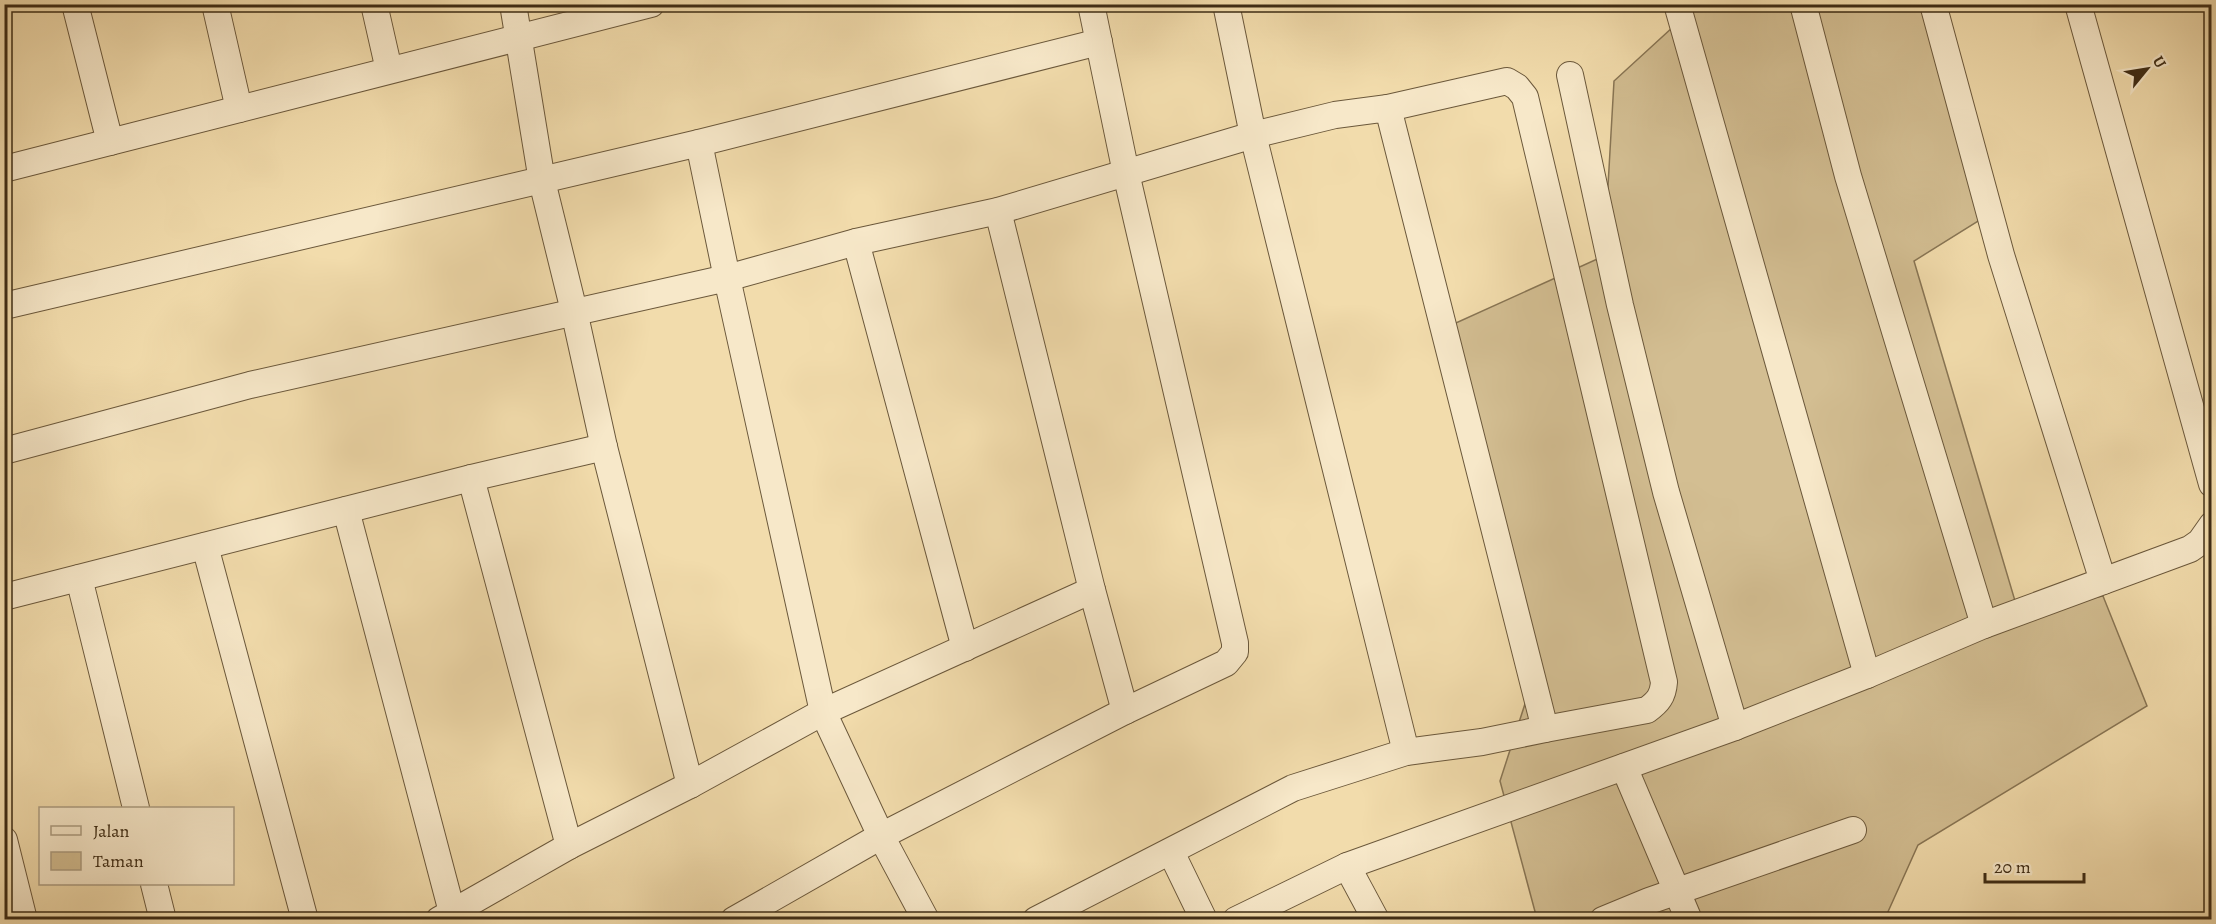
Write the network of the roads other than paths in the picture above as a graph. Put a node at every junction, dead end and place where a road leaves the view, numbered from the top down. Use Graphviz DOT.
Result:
graph roads {
  1 [pos="75,4"];
  2 [pos="215,4"];
  3 [pos="374,4"];
  4 [pos="513,4"];
  5 [pos="651,4"];
  6 [pos="1091,4"];
  7 [pos="1226,4"];
  8 [pos="1677,4"];
  9 [pos="1803,4"];
  10 [pos="1932,4"];
  11 [pos="2078,4"];
  12 [pos="520,39"];
  13 [pos="1099,42"];
  14 [pos="389,70"];
  15 [pos="1570,75"];
  16 [pos="1388,108"];
  17 [pos="239,109"];
  18 [pos="1253,135"];
  19 [pos="110,142"];
  20 [pos="699,143"];
  21 [pos="4,169"];
  22 [pos="1126,173"];
  23 [pos="542,181"];
  24 [pos="998,211"];
  25 [pos="856,242"];
  26 [pos="727,278"];
  27 [pos="4,306"];
  28 [pos="574,311"];
  29 [pos="604,447"];
  30 [pos="4,451"];
  31 [pos="471,478"];
  32 [pos="2211,484"];
  33 [pos="346,510"];
  34 [pos="2211,525"];
  35 [pos="205,546"];
  36 [pos="79,578"];
  37 [pos="2103,581"];
  38 [pos="1092,590"];
  39 [pos="4,597"];
  40 [pos="1984,625"];
  41 [pos="965,648"];
  42 [pos="1867,675"];
  43 [pos="1125,711"];
  44 [pos="823,712"];
  45 [pos="1735,727"];
  46 [pos="1545,729"];
  47 [pos="1406,752"];
  48 [pos="1623,767"];
  49 [pos="690,785"];
  50 [pos="136,807"];
  51 [pos="1853,830"];
  52 [pos="881,836"];
  53 [pos="4,840"];
  54 [pos="569,846"];
  55 [pos="1171,852"];
  56 [pos="1347,866"];
  57 [pos="154,885"];
  58 [pos="1678,892"];
  59 [pos="446,916"];
  60 [pos="24,920"];
  61 [pos="163,920"];
  62 [pos="305,920"];
  63 [pos="734,920"];
  64 [pos="926,920"];
  65 [pos="1036,920"];
  66 [pos="1204,920"];
  67 [pos="1236,920"];
  68 [pos="1376,920"];
  69 [pos="1603,920"];
  70 [pos="1689,920"];
  1 -- 19 [label="street"];
  2 -- 17 [label="street"];
  3 -- 14 [label="street"];
  4 -- 12 [label="street"];
  5 -- 12 [label="street"];
  6 -- 13 [label="street"];
  7 -- 18 [label="street"];
  8 -- 42 [label="street"];
  9 -- 40 [label="street"];
  10 -- 37 [label="street"];
  11 -- 32 [label="street"];
  12 -- 14 [label="street"];
  12 -- 23 [label="street"];
  13 -- 20 [label="street"];
  13 -- 22 [label="street"];
  14 -- 17 [label="street"];
  15 -- 45 [label="street"];
  16 -- 18 [label="street"];
  16 -- 46 [label="street"];
  16 -- 46 [label="street"];
  17 -- 19 [label="street"];
  18 -- 22 [label="street"];
  18 -- 47 [label="street"];
  19 -- 21 [label="street"];
  20 -- 23 [label="street"];
  20 -- 26 [label="street"];
  22 -- 24 [label="street"];
  22 -- 43 [label="street"];
  23 -- 27 [label="street"];
  23 -- 28 [label="street"];
  24 -- 25 [label="street"];
  24 -- 38 [label="street"];
  25 -- 26 [label="street"];
  25 -- 41 [label="street"];
  26 -- 28 [label="street"];
  26 -- 44 [label="street"];
  28 -- 29 [label="street"];
  28 -- 30 [label="street"];
  29 -- 31 [label="street"];
  29 -- 49 [label="street"];
  31 -- 33 [label="street"];
  31 -- 54 [label="street"];
  33 -- 35 [label="street"];
  33 -- 59 [label="street"];
  34 -- 37 [label="street"];
  35 -- 36 [label="street"];
  35 -- 62 [label="street"];
  36 -- 39 [label="street"];
  36 -- 50 [label="street"];
  37 -- 40 [label="street"];
  38 -- 41 [label="street"];
  38 -- 43 [label="street"];
  40 -- 42 [label="street"];
  41 -- 44 [label="street"];
  42 -- 45 [label="street"];
  43 -- 52 [label="street"];
  44 -- 49 [label="street"];
  44 -- 52 [label="street"];
  45 -- 48 [label="street"];
  46 -- 47 [label="street"];
  47 -- 55 [label="street"];
  48 -- 56 [label="street"];
  48 -- 58 [label="street"];
  49 -- 54 [label="street"];
  51 -- 58 [label="street"];
  52 -- 63 [label="street"];
  52 -- 64 [label="street"];
  53 -- 60 [label="street"];
  54 -- 59 [label="street"];
  55 -- 65 [label="street"];
  55 -- 66 [label="street"];
  56 -- 67 [label="street"];
  56 -- 68 [label="street"];
  57 -- 61 [label="street"];
  58 -- 69 [label="street"];
  58 -- 70 [label="street"];
}
